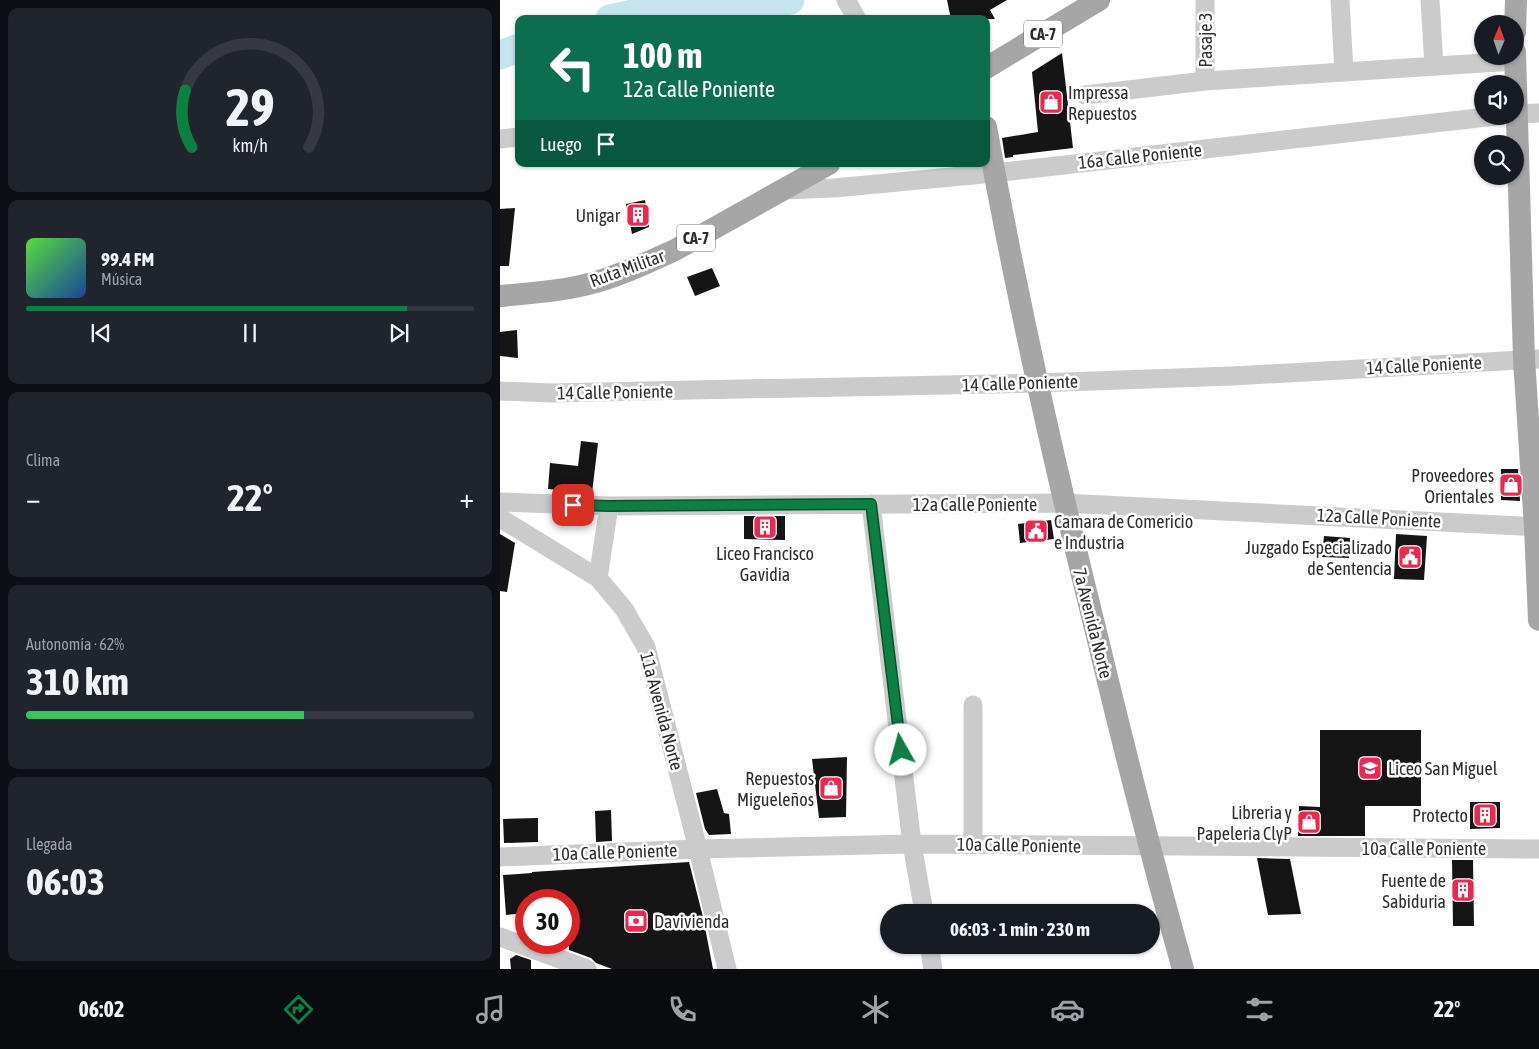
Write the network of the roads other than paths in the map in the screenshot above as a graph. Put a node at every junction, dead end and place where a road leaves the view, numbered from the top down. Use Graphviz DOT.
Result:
graph roads {
  1 [pos="846,0"];
  2 [pos="1205,0"];
  3 [pos="1340,0"];
  4 [pos="1430,0"];
  5 [pos="1516,0"];
  6 [pos="1088,3"];
  7 [pos="855,15"];
  8 [pos="1516,15"];
  9 [pos="1474,62"];
  10 [pos="990,65"];
  11 [pos="1434,66"];
  12 [pos="1344,72"];
  13 [pos="1205,81"];
  14 [pos="1085,95"];
  15 [pos="1474,119"];
  16 [pos="1518,125"];
  17 [pos="515,137"];
  18 [pos="500,138"];
  19 [pos="990,150"];
  20 [pos="819,167"];
  21 [pos="994,173"];
  22 [pos="784,190"];
  23 [pos="553,291"];
  24 [pos="500,296"];
  25 [pos="500,311"];
  26 [pos="1531,359"];
  27 [pos="1037,383"];
  28 [pos="500,391"];
  29 [pos="500,502"];
  30 [pos="1064,503"];
  31 [pos="871,504"];
  32 [pos="609,506"];
  33 [pos="500,518"];
  34 [pos="1537,527"];
  35 [pos="598,578"];
  36 [pos="1539,620"];
  37 [pos="972,705"];
  38 [pos="912,844"];
  39 [pos="973,844"];
  40 [pos="1148,846"];
  41 [pos="698,849"];
  42 [pos="1539,849"];
  43 [pos="500,857"];
  44 [pos="923,904"];
  45 [pos="500,937"];
  46 [pos="930,954"];
  47 [pos="587,969"];
  48 [pos="727,969"];
  49 [pos="933,969"];
  50 [pos="1183,969"];
  1 -- 7 [label="street"];
  2 -- 13 [label="street, Pasaje 3"];
  3 -- 12 [label="street"];
  4 -- 11 [label="street"];
  5 -- 8 [label="main road"];
  6 -- 10 [label="main road, CA-7"];
  9 -- 11 [label="street"];
  11 -- 12 [label="street"];
  12 -- 13 [label="street"];
  13 -- 14 [label="street"];
  15 -- 21 [label="street, 16a Calle Poniente"];
  16 -- 26 [label="main road"];
  17 -- 18 [label="street"];
  19 -- 21 [label="main road, 7a Avenida Norte"];
  20 -- 22 [label="main road, Ruta Militar / CA-7"];
  21 -- 22 [label="street, 16a Calle Poniente"];
  21 -- 27 [label="main road, 7a Avenida Norte"];
  22 -- 23 [label="main road, Ruta Militar / CA-7"];
  23 -- 24 [label="main road, Ruta Militar / CA-7"];
  23 -- 25 [label="main road, Ruta Militar / CA-7"];
  26 -- 27 [label="street, 14 Calle Poniente"];
  26 -- 34 [label="main road"];
  27 -- 28 [label="street, 14 Calle Poniente"];
  27 -- 30 [label="main road, 7a Avenida Norte"];
  29 -- 32 [label="street, 12a Calle Poniente"];
  30 -- 31 [label="street, 12a Calle Poniente"];
  30 -- 34 [label="street, 12a Calle Poniente"];
  30 -- 40 [label="main road, 7a Avenida Norte"];
  31 -- 32 [label="street, 12a Calle Poniente"];
  31 -- 38 [label="street"];
  32 -- 35 [label="street"];
  33 -- 35 [label="street, 11a Avenida Norte"];
  34 -- 36 [label="main road"];
  35 -- 41 [label="street, 11a Avenida Norte"];
  37 -- 39 [label="street"];
  38 -- 39 [label="street, 10a Calle Poniente"];
  38 -- 41 [label="street, 10a Calle Poniente"];
  38 -- 44 [label="street"];
  39 -- 40 [label="street, 10a Calle Poniente"];
  40 -- 42 [label="street, 10a Calle Poniente"];
  40 -- 50 [label="main road, 7a Avenida Norte"];
  41 -- 43 [label="street, 10a Calle Poniente"];
  41 -- 48 [label="street, 11a Avenida Norte"];
  45 -- 47 [label="street"];
  46 -- 49 [label="street"];
}
